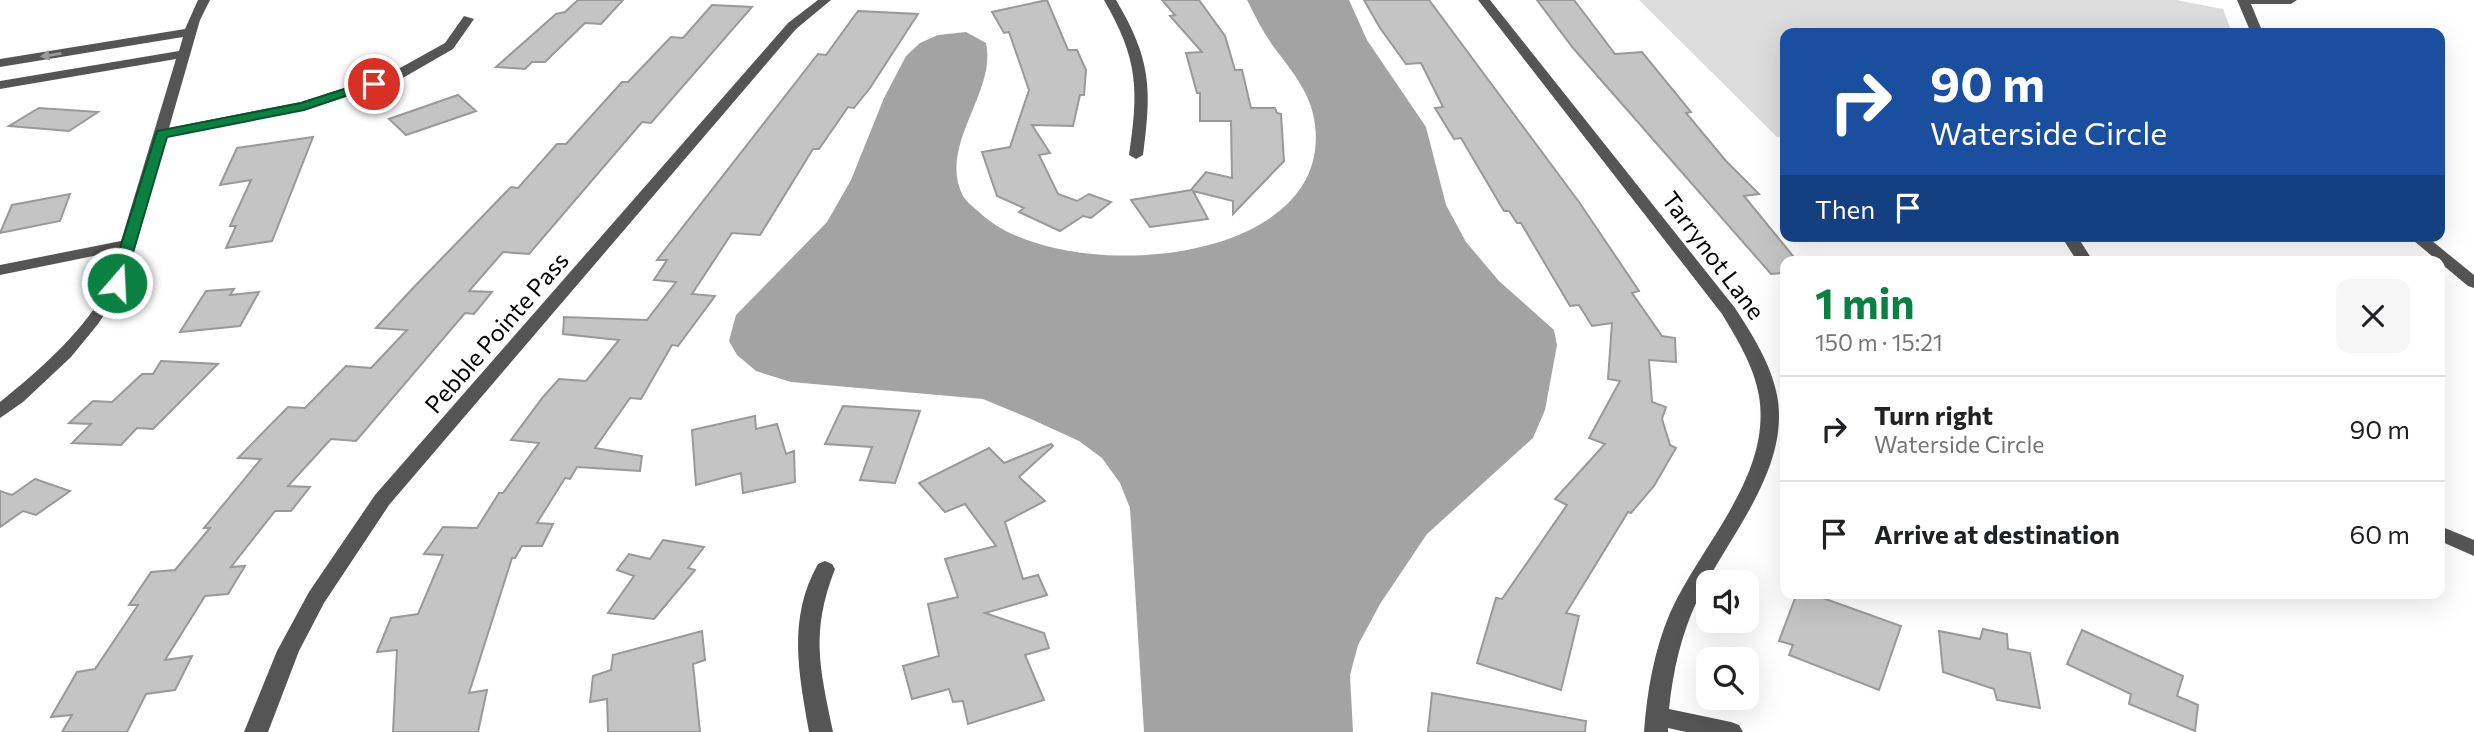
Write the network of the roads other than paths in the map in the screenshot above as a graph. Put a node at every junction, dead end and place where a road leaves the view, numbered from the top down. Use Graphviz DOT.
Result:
graph roads {
  1 [pos="204,0"];
  2 [pos="825,0"];
  3 [pos="1110,0"];
  4 [pos="1484,0"];
  5 [pos="2243,0"];
  6 [pos="2291,0"];
  7 [pos="468,19"];
  8 [pos="2255,28"];
  9 [pos="191,32"];
  10 [pos="98,47"];
  11 [pos="184,54"];
  12 [pos="0,63"];
  13 [pos="100,68"];
  14 [pos="0,85"];
  15 [pos="161,134"];
  16 [pos="1136,155"];
  17 [pos="2423,242"];
  18 [pos="130,244"];
  19 [pos="2441,256"];
  20 [pos="2445,260"];
  21 [pos="0,270"];
  22 [pos="2474,283"];
  23 [pos="0,412"];
  24 [pos="2445,535"];
  25 [pos="2474,548"];
  26 [pos="825,569"];
  27 [pos="1656,724"];
  28 [pos="256,732"];
  29 [pos="821,732"];
  30 [pos="1731,732"];
  1 -- 9 [label="street"];
  2 -- 28 [label="street, Pebble Pointe Pass"];
  3 -- 16 [label="street"];
  4 -- 27 [label="street, Tarrynot Lane"];
  5 -- 6 [label="street"];
  5 -- 8 [label="street"];
  7 -- 15 [label="street"];
  9 -- 10 [label="street"];
  9 -- 11 [label="street"];
  10 -- 12 [label="street, one-way"];
  10 -- 13 [label="street"];
  11 -- 13 [label="street"];
  11 -- 15 [label="street"];
  13 -- 14 [label="street"];
  15 -- 18 [label="street"];
  17 -- 19 [label="street"];
  18 -- 21 [label="street"];
  18 -- 23 [label="street"];
  20 -- 22 [label="street"];
  24 -- 25 [label="street"];
  26 -- 29 [label="street"];
  27 -- 30 [label="street"];
}
